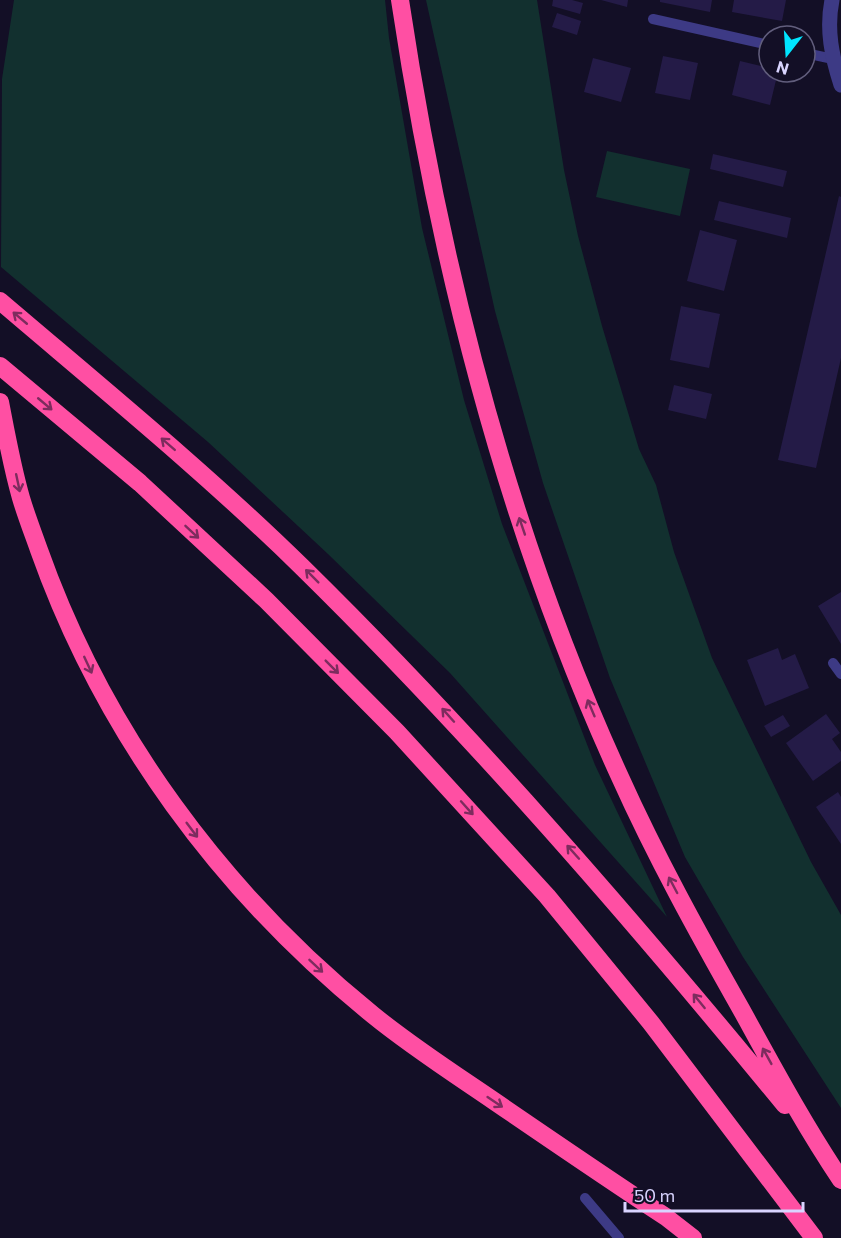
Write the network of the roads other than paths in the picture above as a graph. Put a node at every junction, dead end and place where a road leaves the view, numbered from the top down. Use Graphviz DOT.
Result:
graph roads {
  1 [pos="400,0"];
  2 [pos="832,0"];
  3 [pos="653,20"];
  4 [pos="757,42"];
  5 [pos="817,56"];
  6 [pos="833,59"];
  7 [pos="841,86"];
  8 [pos="0,302"];
  9 [pos="0,366"];
  10 [pos="0,402"];
  11 [pos="833,663"];
  12 [pos="841,674"];
  13 [pos="816,1143"];
  14 [pos="841,1180"];
  15 [pos="585,1198"];
  16 [pos="620,1238"];
  17 [pos="693,1238"];
  18 [pos="814,1238"];
  13 -- 1 [label="highway, one-way"];
  2 -- 6 [label="street"];
  3 -- 4 [label="lane"];
  5 -- 6 [label="lane"];
  6 -- 7 [label="street"];
  13 -- 8 [label="highway, one-way"];
  9 -- 18 [label="highway, one-way"];
  10 -- 17 [label="highway, one-way"];
  11 -- 12 [label="lane"];
  13 -- 14 [label="highway"];
  15 -- 16 [label="lane"];
}
